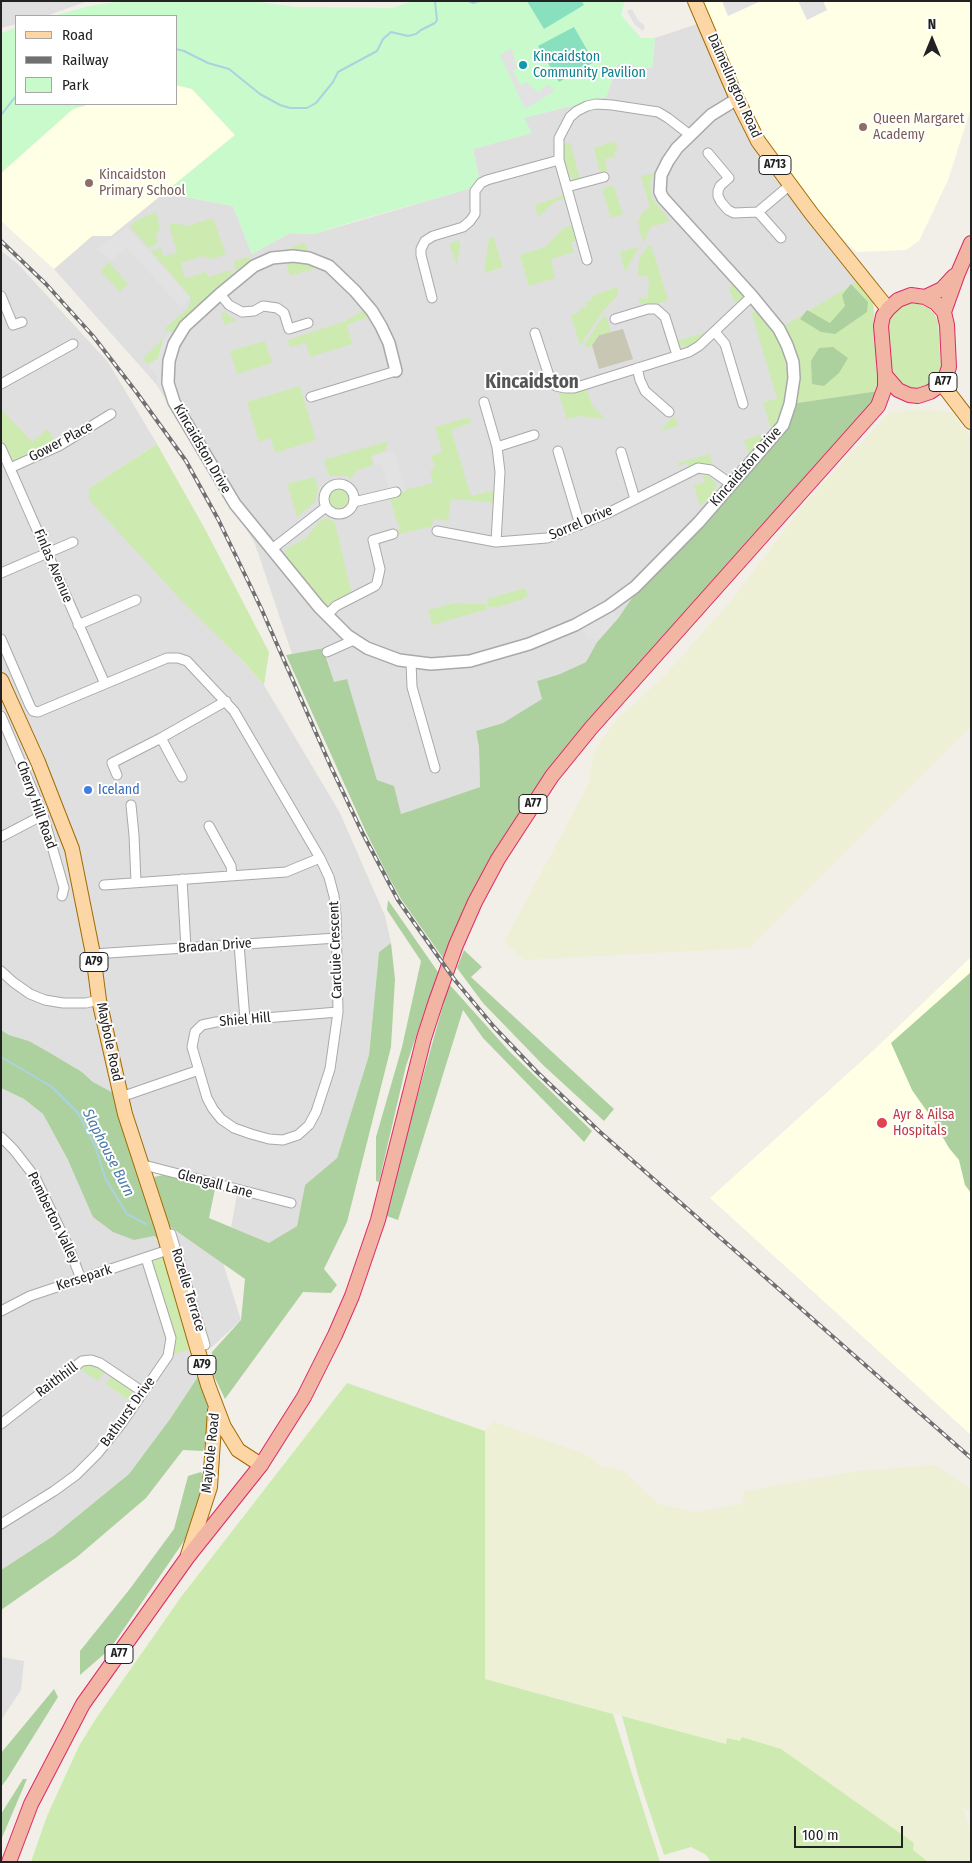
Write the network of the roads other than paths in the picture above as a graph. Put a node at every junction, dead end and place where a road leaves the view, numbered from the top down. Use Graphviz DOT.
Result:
graph roads {
  1 [pos="695,1"];
  2 [pos="737,99"];
  3 [pos="690,134"];
  4 [pos="708,153"];
  5 [pos="559,160"];
  6 [pos="604,177"];
  7 [pos="790,185"];
  8 [pos="567,187"];
  9 [pos="758,212"];
  10 [pos="780,238"];
  11 [pos="971,243"];
  12 [pos="587,260"];
  13 [pos="958,273"];
  14 [pos="220,294"];
  15 [pos="1,296"];
  16 [pos="752,296"];
  17 [pos="925,297"];
  18 [pos="432,298"];
  19 [pos="888,309"];
  20 [pos="944,312"];
  21 [pos="615,319"];
  22 [pos="22,322"];
  23 [pos="308,323"];
  24 [pos="715,332"];
  25 [pos="535,333"];
  26 [pos="73,344"];
  27 [pos="677,356"];
  28 [pos="637,368"];
  29 [pos="396,371"];
  30 [pos="885,375"];
  31 [pos="1,384"];
  32 [pos="942,384"];
  33 [pos="909,395"];
  34 [pos="311,397"];
  35 [pos="484,402"];
  36 [pos="743,404"];
  37 [pos="878,406"];
  38 [pos="669,412"];
  39 [pos="111,414"];
  40 [pos="971,422"];
  41 [pos="534,435"];
  42 [pos="497,447"];
  43 [pos="2,451"];
  44 [pos="558,451"];
  45 [pos="621,452"];
  46 [pos="10,468"];
  47 [pos="731,484"];
  48 [pos="396,492"];
  49 [pos="635,499"];
  50 [pos="354,502"];
  51 [pos="326,507"];
  52 [pos="580,526"];
  53 [pos="437,531"];
  54 [pos="393,534"];
  55 [pos="73,542"];
  56 [pos="496,542"];
  57 [pos="272,549"];
  58 [pos="48,552"];
  59 [pos="1,573"];
  60 [pos="136,600"];
  61 [pos="326,615"];
  62 [pos="78,625"];
  63 [pos="1,639"];
  64 [pos="354,640"];
  65 [pos="327,652"];
  66 [pos="411,662"];
  67 [pos="1,680"];
  68 [pos="105,684"];
  69 [pos="226,701"];
  70 [pos="1,716"];
  71 [pos="161,738"];
  72 [pos="435,768"];
  73 [pos="117,775"];
  74 [pos="182,778"];
  75 [pos="130,805"];
  76 [pos="43,815"];
  77 [pos="209,826"];
  78 [pos="1,837"];
  79 [pos="320,858"];
  80 [pos="232,875"];
  81 [pos="182,879"];
  82 [pos="136,882"];
  83 [pos="104,884"];
  84 [pos="62,896"];
  85 [pos="337,938"];
  86 [pos="239,944"];
  87 [pos="186,948"];
  88 [pos="93,954"];
  89 [pos="1,971"];
  90 [pos="99,1000"];
  91 [pos="338,1012"];
  92 [pos="245,1020"];
  93 [pos="199,1070"];
  94 [pos="121,1098"];
  95 [pos="1,1137"];
  96 [pos="140,1164"];
  97 [pos="291,1203"];
  98 [pos="164,1236"];
  99 [pos="168,1250"];
  100 [pos="146,1258"];
  101 [pos="82,1279"];
  102 [pos="1,1312"];
  103 [pos="197,1347"];
  104 [pos="143,1392"];
  105 [pos="216,1405"];
  106 [pos="1,1424"];
  107 [pos="261,1465"];
  108 [pos="3,1519"];
  109 [pos="187,1558"];
  110 [pos="9,1862"];
  1 -- 2 [label="main road, Dalmellington Road / A713"];
  2 -- 3 [label="street, Kincaidston Drive"];
  2 -- 7 [label="main road, Dalmellington Road / A713"];
  3 -- 5 [label="street"];
  3 -- 16 [label="street, Kincaidston Drive"];
  4 -- 9 [label="street"];
  5 -- 8 [label="street"];
  5 -- 18 [label="street"];
  6 -- 8 [label="street"];
  7 -- 9 [label="street"];
  7 -- 19 [label="main road, Dalmellington Road / A713"];
  8 -- 12 [label="street"];
  9 -- 10 [label="street"];
  11 -- 13 [label="highway, A77"];
  13 -- 17 [label="highway, A77"];
  13 -- 20 [label="highway, A77"];
  14 -- 23 [label="street"];
  14 -- 29 [label="street, Kincaidston Drive"];
  14 -- 57 [label="street, Kincaidston Drive"];
  15 -- 22 [label="street"];
  16 -- 24 [label="street"];
  16 -- 47 [label="street, Kincaidston Drive"];
  17 -- 19 [label="highway, A77"];
  17 -- 20 [label="highway"];
  19 -- 30 [label="highway, A77"];
  20 -- 32 [label="highway, A77"];
  21 -- 27 [label="street"];
  24 -- 27 [label="street"];
  24 -- 36 [label="street"];
  25 -- 28 [label="street"];
  26 -- 31 [label="street"];
  27 -- 28 [label="street"];
  28 -- 38 [label="street"];
  29 -- 34 [label="street, Kincaidston Drive"];
  30 -- 33 [label="highway, A77"];
  30 -- 37 [label="highway, A77"];
  32 -- 33 [label="highway, A77"];
  32 -- 40 [label="main road"];
  33 -- 37 [label="highway, A77"];
  35 -- 42 [label="street"];
  37 -- 107 [label="highway, A77"];
  39 -- 46 [label="street, Gower Place"];
  41 -- 42 [label="street"];
  42 -- 56 [label="street"];
  43 -- 46 [label="street, Finlas Avenue"];
  44 -- 52 [label="street"];
  45 -- 49 [label="street"];
  46 -- 58 [label="street, Finlas Avenue"];
  47 -- 49 [label="street, Sorrel Drive"];
  47 -- 66 [label="street, Kincaidston Drive"];
  48 -- 50 [label="street"];
  49 -- 52 [label="street, Sorrel Drive"];
  50 -- 51 [label="street"];
  50 -- 51 [label="street"];
  51 -- 57 [label="street"];
  52 -- 56 [label="street, Sorrel Drive"];
  53 -- 56 [label="street, Sorrel Drive"];
  54 -- 61 [label="street"];
  55 -- 58 [label="street"];
  57 -- 61 [label="street, Kincaidston Drive"];
  58 -- 59 [label="street"];
  58 -- 62 [label="street, Finlas Avenue"];
  60 -- 62 [label="street"];
  61 -- 64 [label="street, Kincaidston Drive"];
  62 -- 68 [label="street, Finlas Avenue"];
  63 -- 68 [label="street, Carcluie Crescent"];
  64 -- 65 [label="street"];
  64 -- 66 [label="street, Kincaidston Drive"];
  66 -- 72 [label="street"];
  67 -- 88 [label="main road, Maybole Road / A79"];
  68 -- 69 [label="street, Carcluie Crescent"];
  69 -- 71 [label="street"];
  69 -- 79 [label="street, Carcluie Crescent"];
  70 -- 76 [label="street, Cherry Hill Road"];
  71 -- 73 [label="street"];
  71 -- 74 [label="street"];
  75 -- 82 [label="street"];
  76 -- 78 [label="street"];
  76 -- 84 [label="street, Cherry Hill Road"];
  77 -- 80 [label="street"];
  79 -- 80 [label="street"];
  79 -- 85 [label="street, Carcluie Crescent"];
  80 -- 81 [label="street"];
  81 -- 82 [label="street"];
  81 -- 87 [label="street"];
  82 -- 83 [label="street"];
  85 -- 86 [label="street, Bradan Drive"];
  85 -- 91 [label="street, Carcluie Crescent"];
  86 -- 87 [label="street, Bradan Drive"];
  86 -- 92 [label="street"];
  87 -- 88 [label="street, Bradan Drive"];
  88 -- 90 [label="main road, Maybole Road / A79"];
  89 -- 90 [label="street"];
  90 -- 94 [label="main road, Maybole Road / A79"];
  91 -- 92 [label="street, Shiel Hill"];
  91 -- 93 [label="street, Carcluie Crescent"];
  92 -- 93 [label="street, Shiel Hill"];
  93 -- 94 [label="street"];
  94 -- 96 [label="main road, Maybole Road / A79"];
  95 -- 101 [label="street, Pemberton Valley"];
  96 -- 97 [label="street, Glengall Lane"];
  96 -- 98 [label="main road, Maybole Road / A79"];
  98 -- 99 [label="main road, Maybole Road / A79"];
  98 -- 103 [label="street, Rozelle Terrace"];
  99 -- 100 [label="street, Kersepark"];
  99 -- 103 [label="main road, Maybole Road / A79"];
  100 -- 101 [label="street, Kersepark"];
  100 -- 104 [label="street, Bathurst Drive"];
  101 -- 102 [label="street, Kersepark"];
  103 -- 105 [label="main road, Maybole Road / A79"];
  104 -- 106 [label="street, Raithhill"];
  104 -- 108 [label="street, Bathurst Drive"];
  105 -- 107 [label="main road, Maybole Road / A79"];
  105 -- 109 [label="main road, Maybole Road / A79"];
  107 -- 109 [label="highway, A77"];
  109 -- 110 [label="highway, A77"];
}
